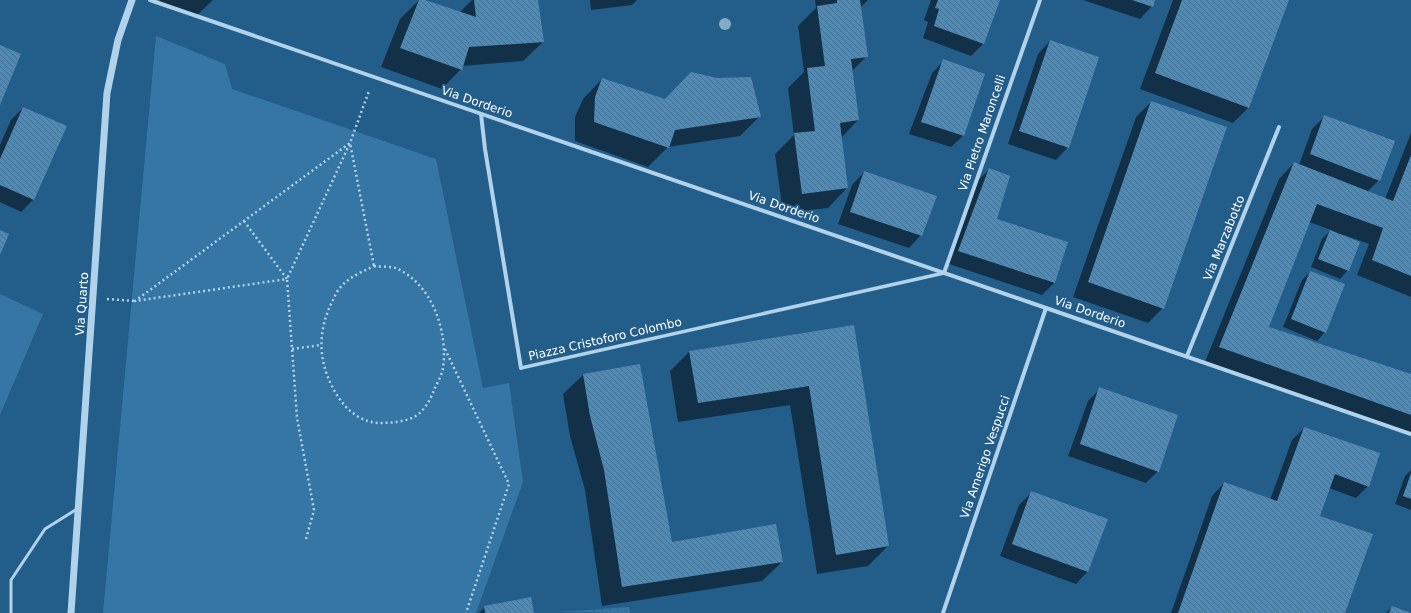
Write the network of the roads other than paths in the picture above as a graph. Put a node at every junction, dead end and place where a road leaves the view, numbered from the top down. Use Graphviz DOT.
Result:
graph roads {
  1 [pos="132,0"];
  2 [pos="150,0"];
  3 [pos="1040,0"];
  4 [pos="481,114"];
  5 [pos="1279,127"];
  6 [pos="944,273"];
  7 [pos="1046,308"];
  8 [pos="1187,356"];
  9 [pos="521,368"];
  10 [pos="1411,434"];
  11 [pos="79,508"];
  12 [pos="11,613"];
  13 [pos="71,613"];
  14 [pos="943,613"];
  1 -- 11 [label="street, Via Quarto"];
  2 -- 4 [label="street, Via Dorderio"];
  3 -- 6 [label="street, Via Pietro Maroncelli"];
  4 -- 6 [label="street, Via Dorderio"];
  4 -- 9 [label="street, Piazza Cristoforo Colombo"];
  5 -- 8 [label="street, Via Marzabotto"];
  6 -- 7 [label="street, Via Dorderio"];
  6 -- 9 [label="street, Piazza Cristoforo Colombo"];
  7 -- 8 [label="street, Via Dorderio"];
  7 -- 14 [label="street, Via Amerigo Vespucci"];
  8 -- 10 [label="street, Via Dorderio"];
  11 -- 12 [label="lane"];
  11 -- 13 [label="street, Via Quarto"];
}
